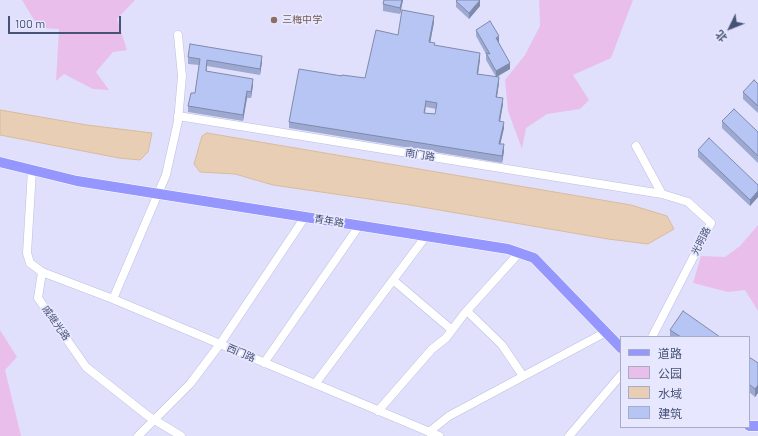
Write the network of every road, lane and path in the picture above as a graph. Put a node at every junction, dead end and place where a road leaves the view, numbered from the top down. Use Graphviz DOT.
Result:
graph roads {
  1 [pos="178,35"];
  2 [pos="178,119"];
  3 [pos="636,146"];
  4 [pos="0,162"];
  5 [pos="32,170"];
  6 [pos="158,194"];
  7 [pos="662,194"];
  8 [pos="306,217"];
  9 [pos="359,226"];
  10 [pos="426,236"];
  11 [pos="519,253"];
  12 [pos="42,272"];
  13 [pos="393,280"];
  14 [pos="113,299"];
  15 [pos="467,311"];
  16 [pos="452,330"];
  17 [pos="606,332"];
  18 [pos="653,336"];
  19 [pos="220,344"];
  20 [pos="620,347"];
  21 [pos="264,363"];
  22 [pos="523,376"];
  23 [pos="620,376"];
  24 [pos="315,384"];
  25 [pos="378,411"];
  26 [pos="155,420"];
  27 [pos="429,432"];
  28 [pos="138,436"];
  29 [pos="181,436"];
  30 [pos="439,436"];
  31 [pos="568,436"];
  1 -- 2 [label="street"];
  2 -- 6 [label="street"];
  2 -- 7 [label="street, 南门路"];
  3 -- 7 [label="street"];
  4 -- 5 [label="main road, 青年路"];
  5 -- 6 [label="main road, 青年路"];
  5 -- 12 [label="street"];
  6 -- 8 [label="main road, 青年路"];
  6 -- 14 [label="street"];
  7 -- 18 [label="street, 光明路"];
  8 -- 9 [label="main road, 青年路"];
  8 -- 19 [label="street"];
  9 -- 10 [label="main road, 青年路"];
  9 -- 21 [label="street"];
  10 -- 11 [label="main road, 青年路"];
  10 -- 13 [label="street"];
  11 -- 15 [label="street"];
  11 -- 17 [label="main road, 青年路"];
  12 -- 14 [label="street, 西门路"];
  12 -- 26 [label="street, 戚继光路"];
  13 -- 16 [label="street"];
  13 -- 24 [label="street"];
  14 -- 19 [label="street, 西门路"];
  15 -- 16 [label="street"];
  15 -- 22 [label="street"];
  16 -- 25 [label="street"];
  17 -- 20 [label="main road, 青年路"];
  17 -- 22 [label="street"];
  19 -- 21 [label="street, 西门路"];
  19 -- 26 [label="street"];
  21 -- 24 [label="street, 西门路"];
  22 -- 27 [label="street"];
  23 -- 31 [label="street"];
  24 -- 25 [label="street, 西门路"];
  25 -- 27 [label="street, 西门路"];
  26 -- 28 [label="street"];
  26 -- 29 [label="street, 戚继光路"];
  27 -- 30 [label="street, 西门路"];
}
